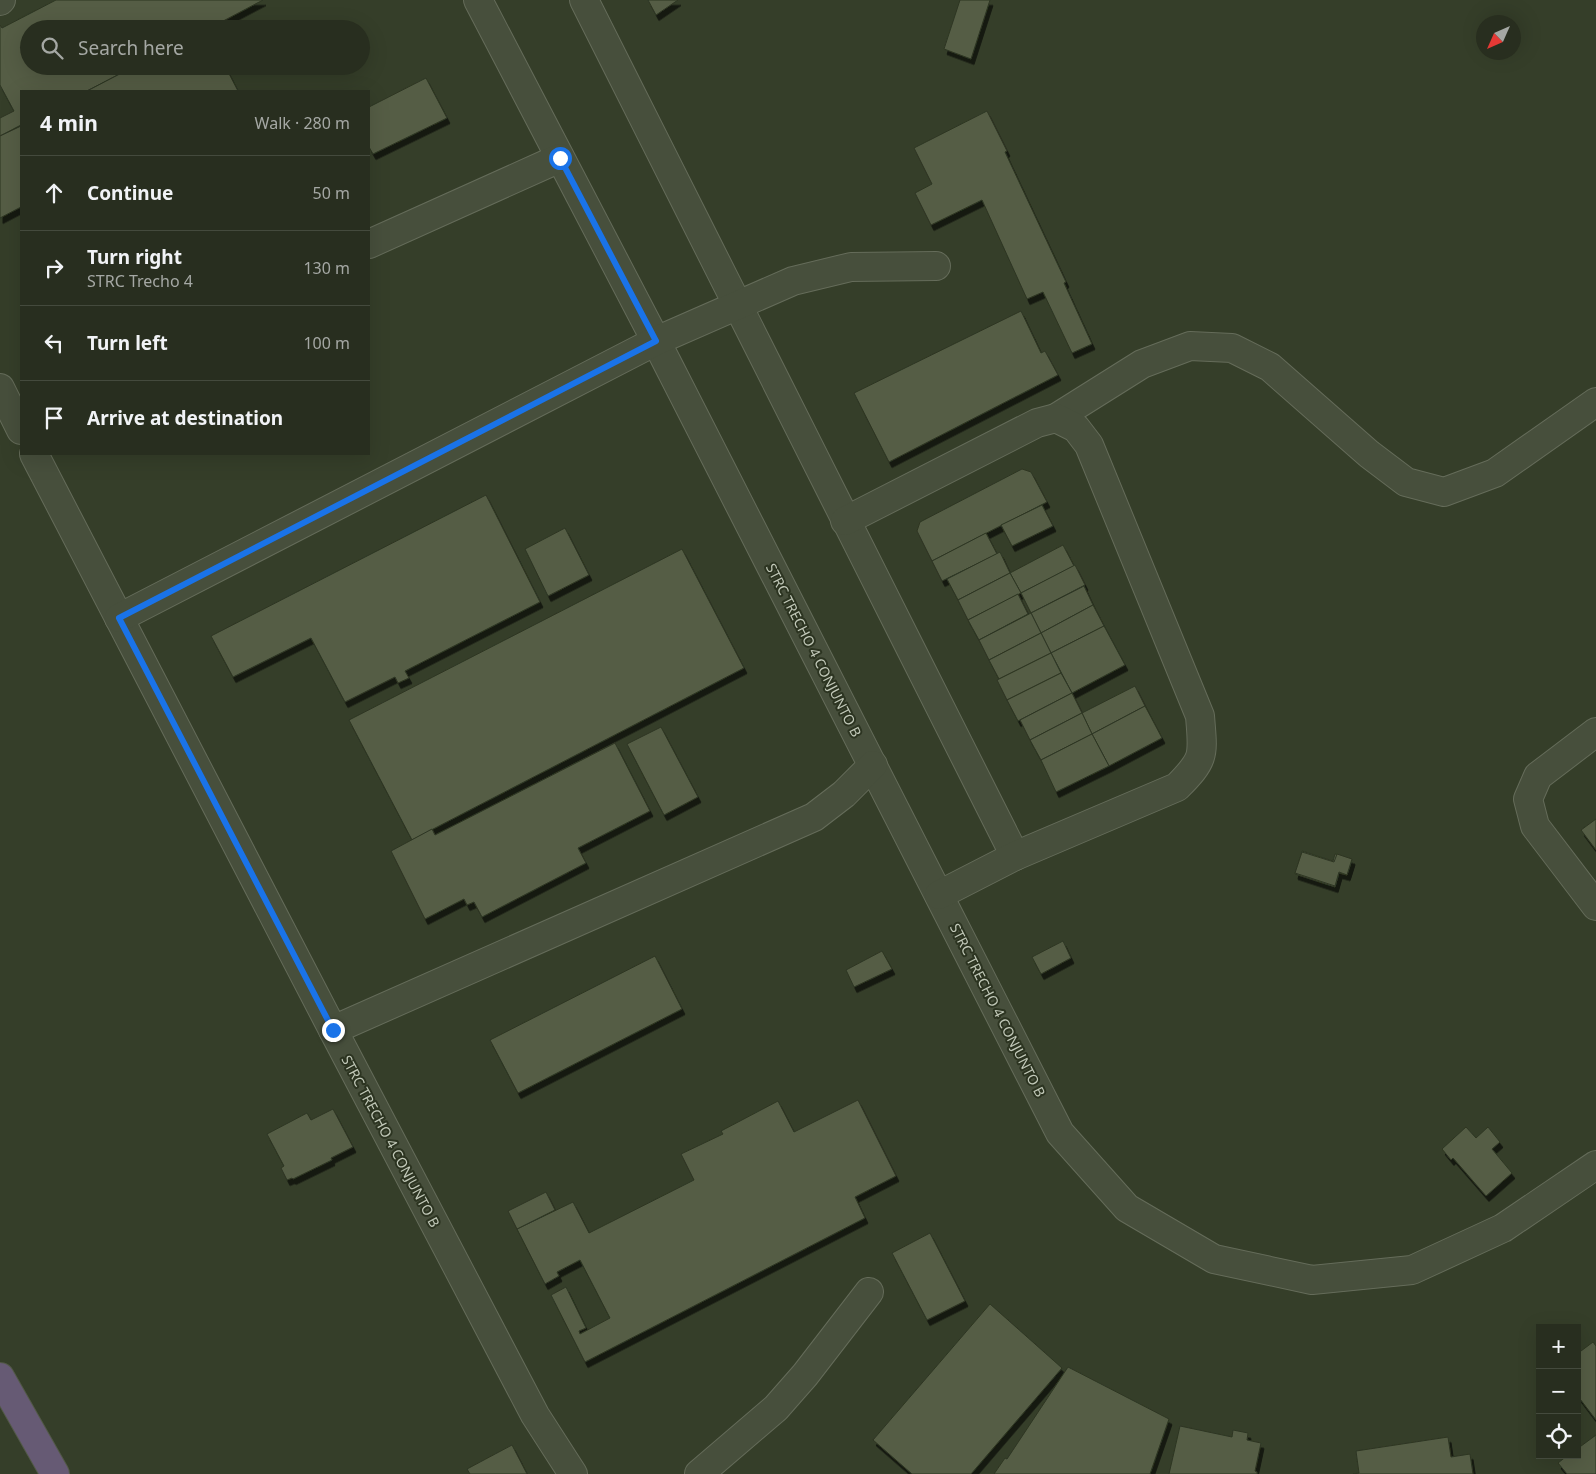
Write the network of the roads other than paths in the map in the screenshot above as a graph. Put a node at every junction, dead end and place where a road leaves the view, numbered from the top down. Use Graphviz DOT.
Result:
graph roads {
  1 [pos="478,0"];
  2 [pos="584,0"];
  3 [pos="560,158"];
  4 [pos="370,244"];
  5 [pos="936,266"];
  6 [pos="737,305"];
  7 [pos="656,341"];
  8 [pos="8,389"];
  9 [pos="1596,402"];
  10 [pos="1056,418"];
  11 [pos="20,427"];
  12 [pos="35,455"];
  13 [pos="845,521"];
  14 [pos="119,618"];
  15 [pos="1596,732"];
  16 [pos="873,765"];
  17 [pos="1015,856"];
  18 [pos="939,895"];
  19 [pos="1596,906"];
  20 [pos="333,1030"];
  21 [pos="1596,1166"];
  22 [pos="869,1292"];
  23 [pos="0,1377"];
  24 [pos="535,1415"];
  25 [pos="56,1474"];
  26 [pos="558,1474"];
  27 [pos="573,1474"];
  28 [pos="699,1474"];
  1 -- 3 [label="street, STRC TRECHO 4 CONJUNTO B"];
  2 -- 6 [label="street"];
  3 -- 4 [label="street"];
  3 -- 7 [label="street, STRC TRECHO 4 CONJUNTO B"];
  5 -- 6 [label="street"];
  6 -- 7 [label="street"];
  6 -- 13 [label="street"];
  7 -- 14 [label="street"];
  7 -- 16 [label="street, STRC TRECHO 4 CONJUNTO B"];
  8 -- 11 [label="street"];
  9 -- 10 [label="street"];
  10 -- 13 [label="street"];
  10 -- 17 [label="street"];
  12 -- 14 [label="street, STRC TRECHO 4 CONJUNTO B"];
  13 -- 17 [label="street"];
  14 -- 20 [label="street, STRC TRECHO 4 CONJUNTO B"];
  15 -- 19 [label="street"];
  16 -- 18 [label="street, STRC TRECHO 4 CONJUNTO B"];
  16 -- 20 [label="street"];
  17 -- 18 [label="street"];
  18 -- 21 [label="street, STRC TRECHO 4 CONJUNTO B"];
  20 -- 24 [label="street, STRC TRECHO 4 CONJUNTO B"];
  22 -- 28 [label="street"];
  23 -- 25 [label="highway"];
  24 -- 26 [label="street"];
  24 -- 27 [label="street, STRC TRECHO 4 CONJUNTO B"];
}
